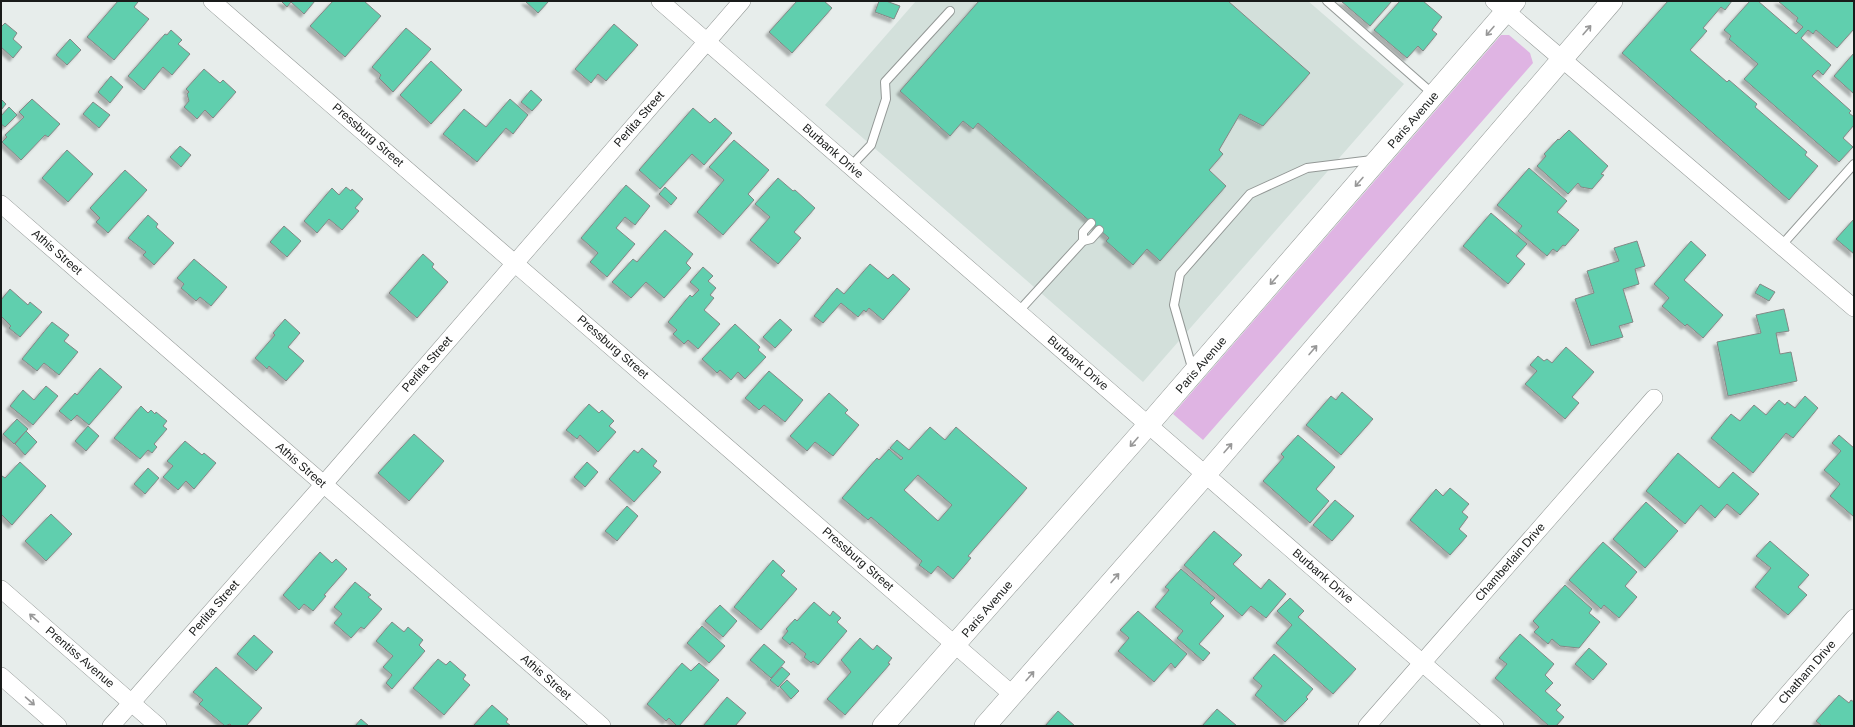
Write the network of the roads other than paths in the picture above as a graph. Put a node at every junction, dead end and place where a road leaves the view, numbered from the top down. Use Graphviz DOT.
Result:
graph roads {
  1 [pos="212,1"];
  2 [pos="660,1"];
  3 [pos="742,1"];
  4 [pos="1327,1"];
  5 [pos="1612,1"];
  6 [pos="1505,5"];
  7 [pos="950,11"];
  8 [pos="707,42"];
  9 [pos="1562,59"];
  10 [pos="1434,95"];
  11 [pos="1378,159"];
  12 [pos="1854,164"];
  13 [pos="851,166"];
  14 [pos="1,204"];
  15 [pos="1091,223"];
  16 [pos="1099,230"];
  17 [pos="1083,241"];
  18 [pos="1781,246"];
  19 [pos="516,262"];
  20 [pos="1854,308"];
  21 [pos="1018,311"];
  22 [pos="1193,373"];
  23 [pos="1654,398"];
  24 [pos="1149,424"];
  25 [pos="1206,474"];
  26 [pos="323,485"];
  27 [pos="1,589"];
  28 [pos="1854,618"];
  29 [pos="956,644"];
  30 [pos="1422,662"];
  31 [pos="1,676"];
  32 [pos="1013,694"];
  33 [pos="131,702"];
  34 [pos="58,726"];
  35 [pos="111,726"];
  36 [pos="158,726"];
  37 [pos="602,726"];
  38 [pos="883,726"];
  39 [pos="985,726"];
  40 [pos="1367,726"];
  41 [pos="1496,726"];
  42 [pos="1760,726"];
  1 -- 19 [label="street, Pressburg Street"];
  2 -- 8 [label="street, Burbank Drive"];
  3 -- 8 [label="street, Perlita Street"];
  4 -- 10 [label="lane"];
  9 -- 5 [label="street, one-way"];
  6 -- 9 [label="street"];
  6 -- 10 [label="street, Paris Avenue, one-way"];
  7 -- 13 [label="lane"];
  8 -- 13 [label="street, Burbank Drive"];
  8 -- 19 [label="street, Perlita Street"];
  9 -- 18 [label="street"];
  25 -- 9 [label="street, one-way"];
  10 -- 11 [label="street, Paris Avenue"];
  11 -- 22 [label="street, Paris Avenue, one-way"];
  11 -- 22 [label="lane"];
  12 -- 18 [label="lane"];
  13 -- 21 [label="street, Burbank Drive"];
  14 -- 26 [label="street, Athis Street"];
  15 -- 17 [label="lane"];
  16 -- 17 [label="lane"];
  17 -- 21 [label="lane"];
  18 -- 20 [label="street"];
  19 -- 26 [label="street, Perlita Street"];
  19 -- 29 [label="street, Pressburg Street"];
  21 -- 24 [label="street, Burbank Drive"];
  22 -- 24 [label="street, Paris Avenue"];
  23 -- 30 [label="street, Chamberlain Drive"];
  24 -- 25 [label="street, Burbank Drive"];
  24 -- 29 [label="street, Paris Avenue, one-way"];
  25 -- 30 [label="street, Burbank Drive"];
  32 -- 25 [label="street, one-way"];
  26 -- 33 [label="street, Perlita Street"];
  26 -- 37 [label="street, Athis Street"];
  33 -- 27 [label="street, Prentiss Avenue, one-way"];
  28 -- 42 [label="street, Chatham Drive"];
  29 -- 32 [label="street, Pressburg Street"];
  29 -- 38 [label="street, Paris Avenue"];
  30 -- 40 [label="street, Chamberlain Drive"];
  30 -- 41 [label="street, Burbank Drive"];
  31 -- 34 [label="street, one-way"];
  32 -- 39 [label="street"];
  33 -- 35 [label="street, Perlita Street"];
  33 -- 36 [label="street, Prentiss Avenue"];
}
